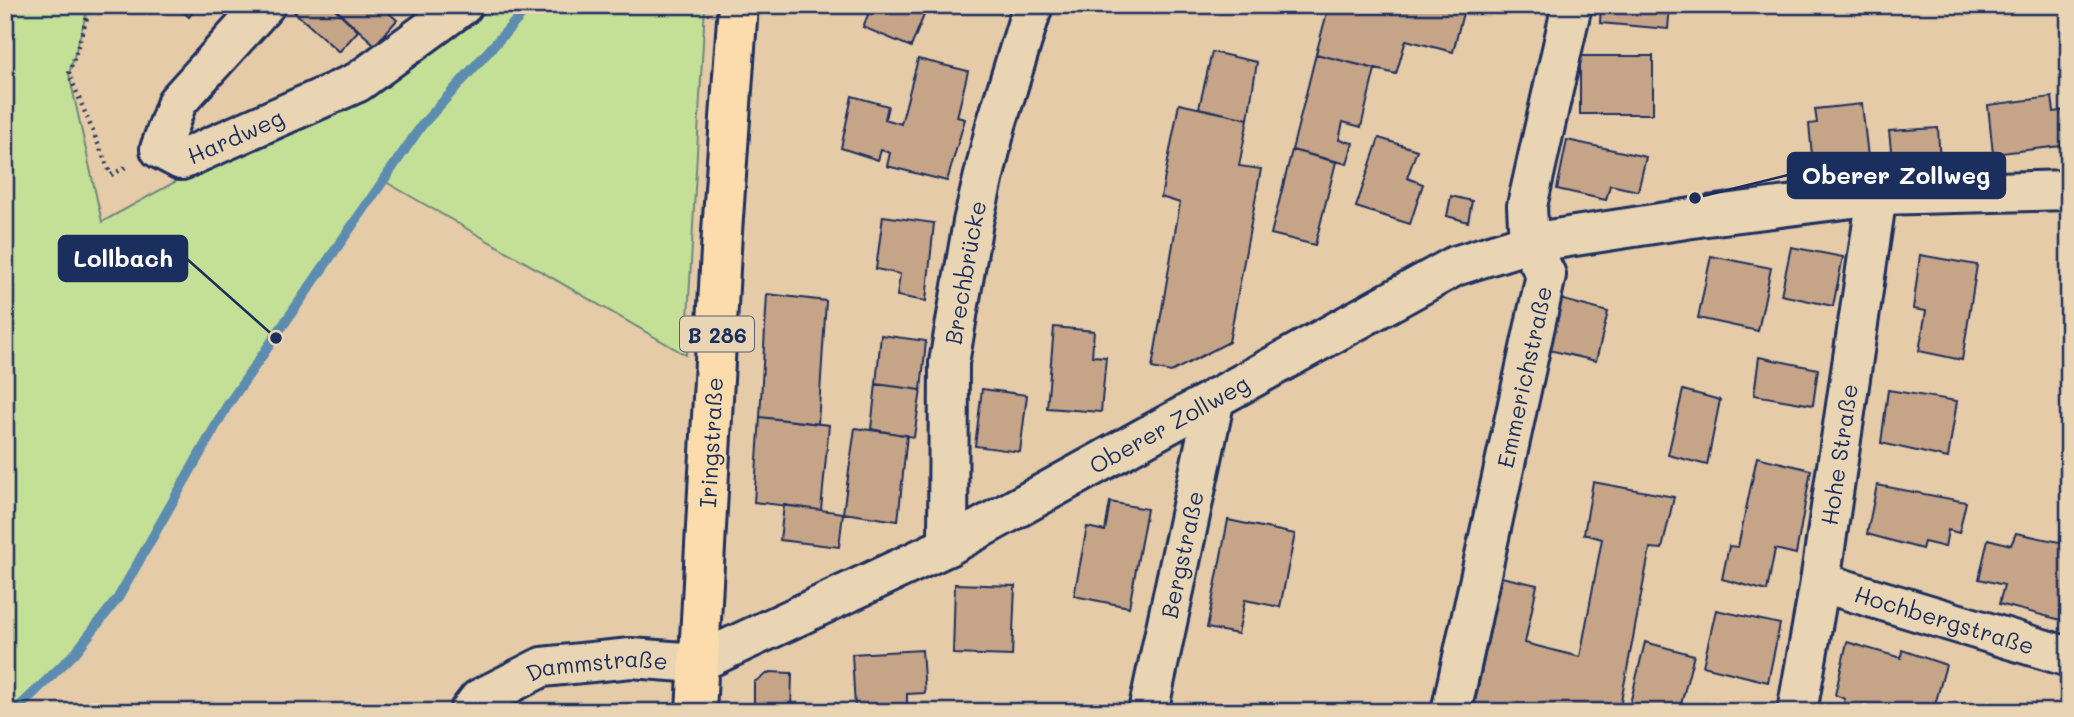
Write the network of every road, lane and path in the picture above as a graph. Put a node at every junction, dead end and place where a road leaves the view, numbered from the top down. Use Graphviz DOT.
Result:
graph roads {
  1 [pos="91,5"];
  2 [pos="265,5"];
  3 [pos="463,5"];
  4 [pos="738,5"];
  5 [pos="1033,5"];
  6 [pos="1572,5"];
  7 [pos="160,149"];
  8 [pos="2069,190"];
  9 [pos="1877,195"];
  10 [pos="1529,243"];
  11 [pos="1215,398"];
  12 [pos="948,546"];
  13 [pos="1820,582"];
  14 [pos="2069,657"];
  15 [pos="697,663"];
  16 [pos="469,712"];
  17 [pos="696,712"];
  18 [pos="1148,712"];
  19 [pos="1451,712"];
  20 [pos="1797,712"];
  1 -- 7 [label="path"];
  2 -- 7 [label="street, Hardweg"];
  3 -- 7 [label="street, Hardweg"];
  4 -- 15 [label="main road, Iringstraße / B 286"];
  5 -- 12 [label="street, Brechbrücke"];
  6 -- 10 [label="street, Emmerichstraße"];
  8 -- 9 [label="street, Oberer Zollweg"];
  9 -- 10 [label="street, Oberer Zollweg"];
  9 -- 13 [label="street, Hohe Straße"];
  10 -- 11 [label="street, Oberer Zollweg"];
  10 -- 19 [label="street, Emmerichstraße"];
  11 -- 12 [label="street, Oberer Zollweg"];
  11 -- 18 [label="street, Bergstraße"];
  12 -- 15 [label="street, Oberer Zollweg"];
  13 -- 14 [label="street, Hochbergstraße"];
  13 -- 20 [label="street, Hohe Straße"];
  15 -- 16 [label="street, Dammstraße"];
  15 -- 17 [label="main road, Iringstraße / B 286"];
}
